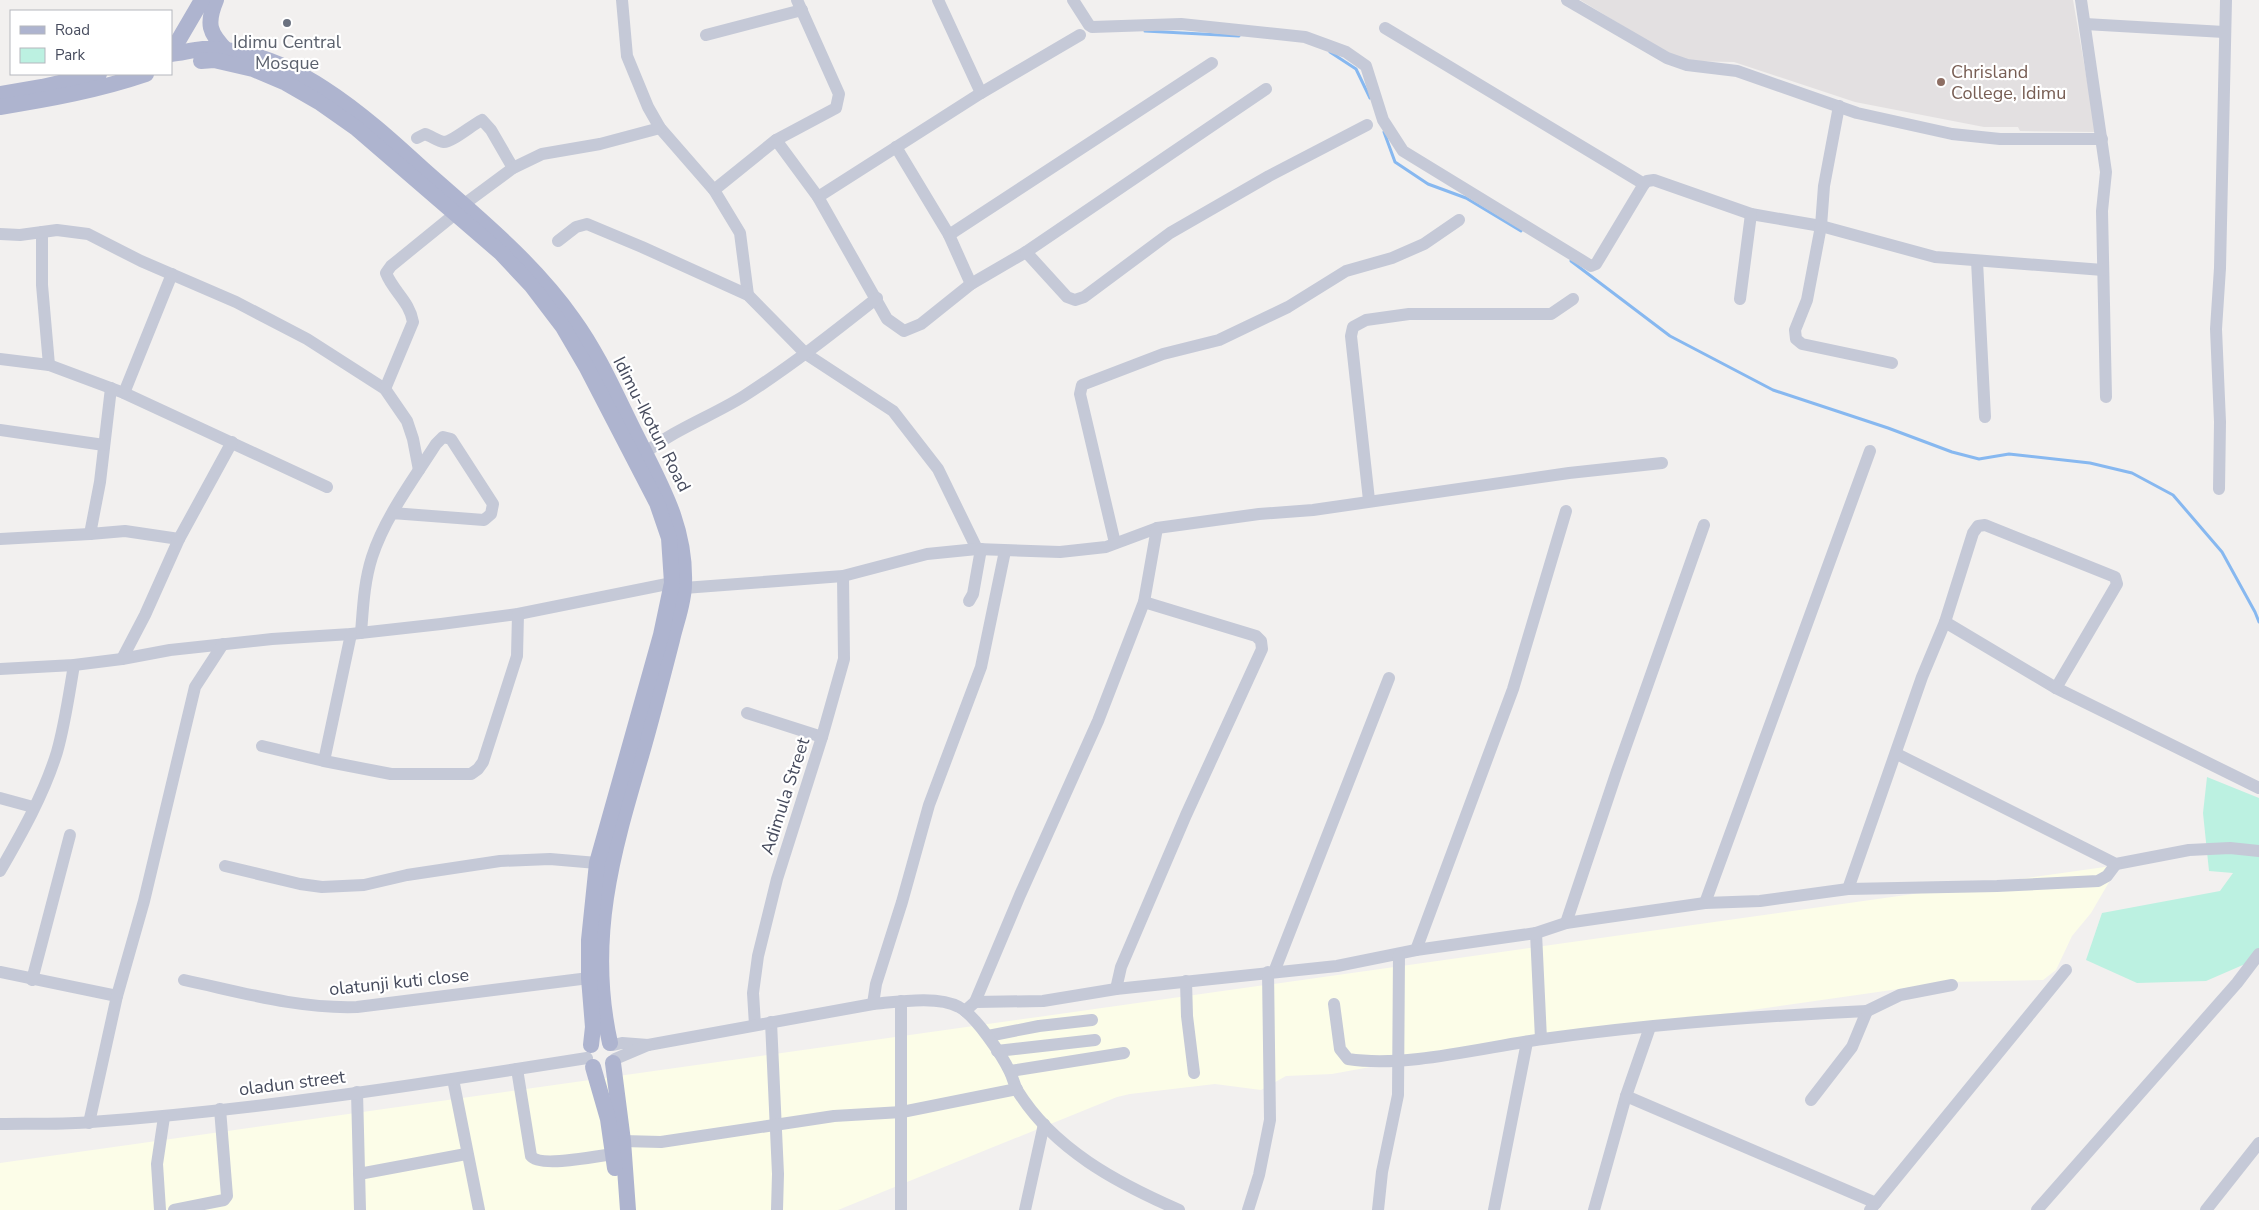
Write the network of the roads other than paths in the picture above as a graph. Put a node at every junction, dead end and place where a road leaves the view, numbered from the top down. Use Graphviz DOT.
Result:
graph roads {
  1 [pos="202,0"];
  2 [pos="216,0"];
  3 [pos="622,0"];
  4 [pos="938,0"];
  5 [pos="1073,0"];
  6 [pos="1567,0"];
  7 [pos="2081,0"];
  8 [pos="2226,0"];
  9 [pos="800,5"];
  10 [pos="2085,24"];
  11 [pos="1385,28"];
  12 [pos="2224,32"];
  13 [pos="706,35"];
  14 [pos="1080,35"];
  15 [pos="227,50"];
  16 [pos="172,52"];
  17 [pos="172,54"];
  18 [pos="1212,63"];
  19 [pos="172,65"];
  20 [pos="95,75"];
  21 [pos="143,75"];
  22 [pos="1266,89"];
  23 [pos="981,93"];
  24 [pos="0,94"];
  25 [pos="1839,106"];
  26 [pos="0,107"];
  27 [pos="1367,125"];
  28 [pos="660,128"];
  29 [pos="417,138"];
  30 [pos="2102,139"];
  31 [pos="776,140"];
  32 [pos="896,148"];
  33 [pos="513,168"];
  34 [pos="1644,184"];
  35 [pos="714,190"];
  36 [pos="818,197"];
  37 [pos="459,209"];
  38 [pos="1751,214"];
  39 [pos="1459,220"];
  40 [pos="1821,226"];
  41 [pos="42,232"];
  42 [pos="0,234"];
  43 [pos="949,235"];
  44 [pos="558,241"];
  45 [pos="1026,252"];
  46 [pos="1977,261"];
  47 [pos="2103,270"];
  48 [pos="172,274"];
  49 [pos="971,284"];
  50 [pos="748,295"];
  51 [pos="877,298"];
  52 [pos="1574,299"];
  53 [pos="1740,299"];
  54 [pos="806,354"];
  55 [pos="0,360"];
  56 [pos="1892,364"];
  57 [pos="49,365"];
  58 [pos="111,388"];
  59 [pos="385,389"];
  60 [pos="124,393"];
  61 [pos="2106,397"];
  62 [pos="1985,417"];
  63 [pos="0,430"];
  64 [pos="232,442"];
  65 [pos="104,445"];
  66 [pos="1870,451"];
  67 [pos="645,453"];
  68 [pos="1662,463"];
  69 [pos="419,470"];
  70 [pos="327,486"];
  71 [pos="2219,488"];
  72 [pos="1369,500"];
  73 [pos="1566,511"];
  74 [pos="392,513"];
  75 [pos="1704,526"];
  76 [pos="1157,528"];
  77 [pos="90,534"];
  78 [pos="0,539"];
  79 [pos="179,540"];
  80 [pos="1115,543"];
  81 [pos="979,549"];
  82 [pos="1005,551"];
  83 [pos="843,576"];
  84 [pos="678,585"];
  85 [pos="969,601"];
  86 [pos="1144,602"];
  87 [pos="518,614"];
  88 [pos="1945,622"];
  89 [pos="356,634"];
  90 [pos="222,644"];
  91 [pos="122,659"];
  92 [pos="74,665"];
  93 [pos="0,669"];
  94 [pos="1389,678"];
  95 [pos="2056,688"];
  96 [pos="747,713"];
  97 [pos="822,737"];
  98 [pos="262,746"];
  99 [pos="1896,754"];
  100 [pos="324,762"];
  101 [pos="2259,788"];
  102 [pos="0,798"];
  103 [pos="33,808"];
  104 [pos="70,835"];
  105 [pos="2259,850"];
  106 [pos="597,862"];
  107 [pos="2116,864"];
  108 [pos="225,866"];
  109 [pos="0,870"];
  110 [pos="1848,889"];
  111 [pos="1705,903"];
  112 [pos="1566,923"];
  113 [pos="1536,933"];
  114 [pos="1416,950"];
  115 [pos="2259,954"];
  116 [pos="1399,955"];
  117 [pos="2066,970"];
  118 [pos="0,972"];
  119 [pos="1271,972"];
  120 [pos="589,978"];
  121 [pos="32,980"];
  122 [pos="184,980"];
  123 [pos="1186,981"];
  124 [pos="1952,985"];
  125 [pos="1116,989"];
  126 [pos="118,996"];
  127 [pos="901,1001"];
  128 [pos="975,1002"];
  129 [pos="873,1004"];
  130 [pos="1334,1004"];
  131 [pos="965,1011"];
  132 [pos="1867,1011"];
  133 [pos="1092,1020"];
  134 [pos="771,1022"];
  135 [pos="755,1025"];
  136 [pos="1650,1027"];
  137 [pos="988,1036"];
  138 [pos="1542,1039"];
  139 [pos="1095,1040"];
  140 [pos="1526,1042"];
  141 [pos="997,1051"];
  142 [pos="613,1053"];
  143 [pos="1124,1053"];
  144 [pos="590,1057"];
  145 [pos="1399,1061"];
  146 [pos="516,1070"];
  147 [pos="1010,1071"];
  148 [pos="1194,1073"];
  149 [pos="453,1079"];
  150 [pos="1017,1089"];
  151 [pos="357,1092"];
  152 [pos="1626,1096"];
  153 [pos="1811,1100"];
  154 [pos="220,1109"];
  155 [pos="902,1112"];
  156 [pos="164,1117"];
  157 [pos="89,1123"];
  158 [pos="0,1124"];
  159 [pos="775,1124"];
  160 [pos="1044,1124"];
  161 [pos="2259,1143"];
  162 [pos="618,1148"];
  163 [pos="466,1154"];
  164 [pos="359,1174"];
  165 [pos="1154,1205"];
  166 [pos="1873,1207"];
  167 [pos="160,1210"];
  168 [pos="174,1210"];
  169 [pos="360,1210"];
  170 [pos="479,1210"];
  171 [pos="618,1210"];
  172 [pos="628,1210"];
  173 [pos="777,1210"];
  174 [pos="901,1210"];
  175 [pos="1024,1210"];
  176 [pos="1179,1210"];
  177 [pos="1248,1210"];
  178 [pos="1378,1210"];
  179 [pos="1494,1210"];
  180 [pos="1594,1210"];
  181 [pos="2037,1210"];
  182 [pos="2206,1210"];
  1 -- 16 [label="main road"];
  2 -- 15 [label="main road"];
  3 -- 28 [label="street"];
  4 -- 23 [label="street"];
  5 -- 34 [label="street"];
  6 -- 25 [label="street"];
  7 -- 10 [label="street"];
  8 -- 12 [label="street"];
  9 -- 13 [label="street"];
  9 -- 31 [label="street"];
  10 -- 12 [label="street"];
  10 -- 30 [label="street"];
  11 -- 34 [label="street"];
  12 -- 71 [label="street"];
  14 -- 23 [label="street"];
  15 -- 17 [label="main road, Idimu-Ikotun Road"];
  15 -- 37 [label="main road, Idimu-Ikotun Road"];
  18 -- 43 [label="street"];
  19 -- 37 [label="main road, Idimu-Ikotun Road"];
  20 -- 24 [label="main road"];
  21 -- 26 [label="main road"];
  22 -- 45 [label="street"];
  23 -- 32 [label="street"];
  25 -- 30 [label="street"];
  25 -- 40 [label="street"];
  27 -- 45 [label="street"];
  28 -- 33 [label="street"];
  28 -- 35 [label="street"];
  29 -- 33 [label="street"];
  30 -- 47 [label="street"];
  31 -- 35 [label="street"];
  31 -- 36 [label="street"];
  32 -- 36 [label="street"];
  32 -- 43 [label="street"];
  33 -- 37 [label="street"];
  34 -- 38 [label="street"];
  35 -- 50 [label="street"];
  36 -- 51 [label="street"];
  37 -- 59 [label="street"];
  37 -- 67 [label="main road, Idimu-Ikotun Road"];
  37 -- 84 [label="main road, Idimu-Ikotun Road"];
  38 -- 40 [label="street"];
  38 -- 53 [label="street"];
  39 -- 80 [label="street"];
  40 -- 46 [label="street"];
  40 -- 56 [label="street"];
  41 -- 42 [label="street"];
  41 -- 48 [label="street"];
  41 -- 57 [label="street"];
  43 -- 49 [label="street"];
  44 -- 50 [label="street"];
  45 -- 49 [label="street"];
  46 -- 47 [label="street"];
  46 -- 62 [label="street"];
  47 -- 61 [label="street"];
  48 -- 59 [label="street"];
  48 -- 60 [label="street"];
  49 -- 51 [label="street"];
  50 -- 54 [label="street"];
  51 -- 54 [label="street"];
  52 -- 72 [label="street"];
  54 -- 67 [label="street"];
  54 -- 81 [label="street"];
  55 -- 57 [label="street"];
  57 -- 58 [label="street"];
  58 -- 60 [label="street"];
  58 -- 65 [label="street"];
  59 -- 69 [label="street"];
  60 -- 64 [label="street"];
  63 -- 65 [label="street"];
  64 -- 70 [label="street"];
  64 -- 79 [label="street"];
  65 -- 77 [label="street"];
  66 -- 111 [label="street"];
  67 -- 84 [label="main road, Idimu-Ikotun Road"];
  68 -- 72 [label="street"];
  69 -- 74 [label="street"];
  69 -- 74 [label="street"];
  72 -- 76 [label="street"];
  73 -- 114 [label="street"];
  74 -- 89 [label="street"];
  75 -- 112 [label="street"];
  76 -- 80 [label="street"];
  76 -- 86 [label="street"];
  77 -- 78 [label="street"];
  77 -- 79 [label="street"];
  79 -- 91 [label="street"];
  80 -- 82 [label="street"];
  81 -- 82 [label="street"];
  81 -- 83 [label="street"];
  81 -- 85 [label="street"];
  82 -- 129 [label="street"];
  83 -- 84 [label="street"];
  83 -- 97 [label="street, Adimula Street"];
  84 -- 87 [label="street"];
  84 -- 106 [label="main road, Idimu-Ikotun Road"];
  84 -- 142 [label="main road, Idimu-Ikotun Road"];
  86 -- 125 [label="street"];
  86 -- 128 [label="street"];
  87 -- 89 [label="street"];
  87 -- 100 [label="street"];
  88 -- 95 [label="street"];
  88 -- 95 [label="street"];
  88 -- 99 [label="street"];
  89 -- 90 [label="street"];
  89 -- 100 [label="street"];
  90 -- 91 [label="street"];
  90 -- 126 [label="street"];
  91 -- 92 [label="street"];
  92 -- 93 [label="street"];
  92 -- 103 [label="street"];
  94 -- 119 [label="street"];
  95 -- 101 [label="street"];
  96 -- 97 [label="street"];
  97 -- 135 [label="street, Adimula Street"];
  98 -- 100 [label="street"];
  99 -- 107 [label="street"];
  99 -- 110 [label="street"];
  102 -- 103 [label="street"];
  103 -- 109 [label="street"];
  104 -- 121 [label="street"];
  105 -- 107 [label="street"];
  106 -- 108 [label="street"];
  106 -- 120 [label="main road, Idimu-Ikotun Road"];
  107 -- 110 [label="street"];
  110 -- 111 [label="street"];
  111 -- 112 [label="street"];
  112 -- 113 [label="street"];
  113 -- 114 [label="street"];
  113 -- 138 [label="street"];
  114 -- 116 [label="street"];
  115 -- 181 [label="street"];
  116 -- 119 [label="street"];
  116 -- 145 [label="street"];
  117 -- 166 [label="street"];
  118 -- 121 [label="street"];
  119 -- 123 [label="street"];
  119 -- 177 [label="street"];
  120 -- 122 [label="street, olatunji kuti close"];
  120 -- 144 [label="main road, Idimu-Ikotun Road"];
  121 -- 126 [label="street"];
  123 -- 125 [label="street"];
  123 -- 148 [label="street"];
  124 -- 132 [label="street"];
  125 -- 128 [label="street"];
  126 -- 157 [label="street"];
  127 -- 129 [label="street"];
  127 -- 131 [label="street"];
  127 -- 155 [label="street"];
  128 -- 131 [label="street"];
  129 -- 134 [label="street"];
  130 -- 145 [label="street"];
  131 -- 137 [label="street"];
  132 -- 136 [label="street"];
  132 -- 153 [label="street"];
  133 -- 137 [label="street"];
  134 -- 135 [label="street"];
  134 -- 159 [label="street"];
  135 -- 142 [label="street"];
  136 -- 138 [label="street"];
  136 -- 152 [label="street"];
  137 -- 141 [label="street"];
  138 -- 140 [label="street"];
  139 -- 141 [label="street"];
  140 -- 145 [label="street"];
  140 -- 179 [label="street"];
  141 -- 147 [label="street"];
  142 -- 144 [label="main road"];
  142 -- 144 [label="main road"];
  142 -- 162 [label="main road, Idimu-Ikotun Road"];
  143 -- 147 [label="street"];
  144 -- 146 [label="street, oladun street"];
  144 -- 162 [label="main road, Idimu-Ikotun Road"];
  145 -- 178 [label="street"];
  146 -- 149 [label="street, oladun street"];
  146 -- 162 [label="street"];
  147 -- 150 [label="street"];
  149 -- 151 [label="street, oladun street"];
  149 -- 163 [label="street"];
  150 -- 155 [label="street"];
  150 -- 160 [label="street"];
  151 -- 154 [label="street, oladun street"];
  151 -- 164 [label="street"];
  152 -- 166 [label="street"];
  152 -- 180 [label="street"];
  154 -- 156 [label="street, oladun street"];
  154 -- 168 [label="street"];
  155 -- 159 [label="street"];
  155 -- 174 [label="street"];
  156 -- 157 [label="street, oladun street"];
  156 -- 167 [label="street"];
  157 -- 158 [label="street, oladun street"];
  159 -- 162 [label="street"];
  159 -- 173 [label="street"];
  160 -- 165 [label="street"];
  160 -- 175 [label="street"];
  161 -- 182 [label="street"];
  162 -- 171 [label="main road"];
  162 -- 172 [label="main road, Idimu-Ikotun Road"];
  163 -- 164 [label="street"];
  163 -- 170 [label="street"];
  164 -- 169 [label="street"];
  165 -- 176 [label="street"];
}
